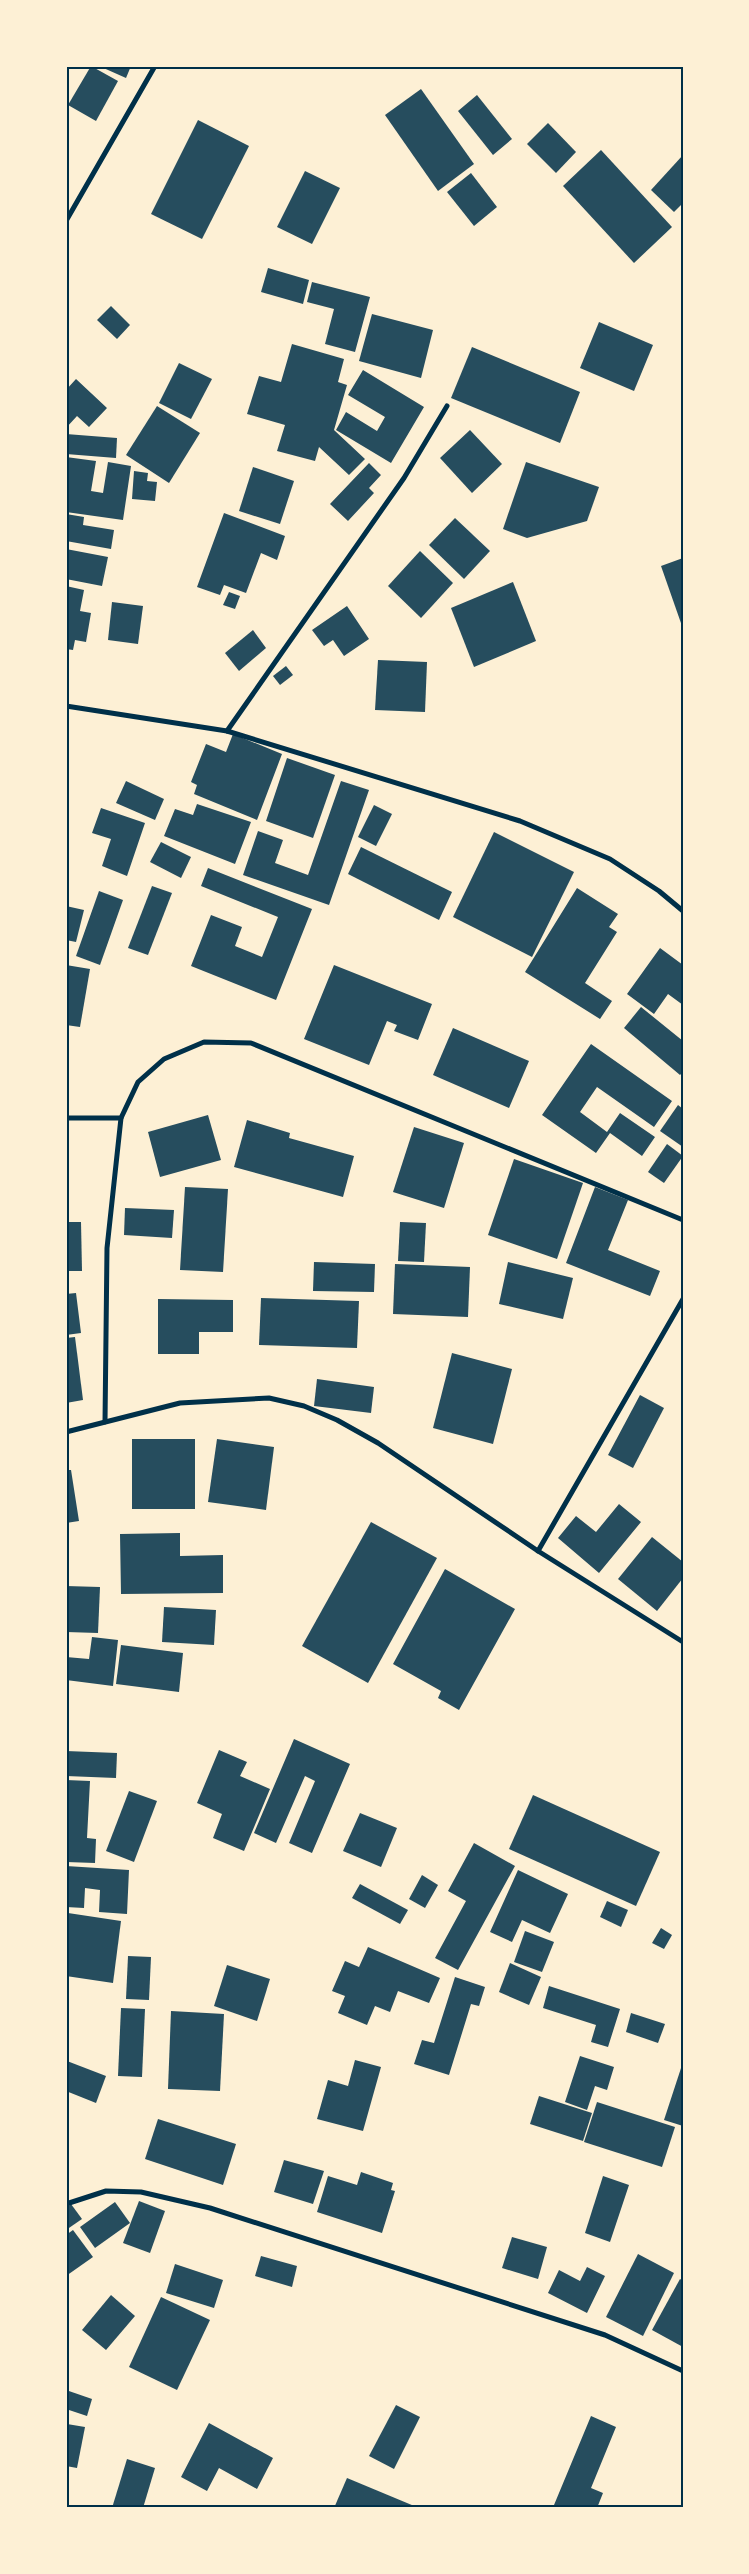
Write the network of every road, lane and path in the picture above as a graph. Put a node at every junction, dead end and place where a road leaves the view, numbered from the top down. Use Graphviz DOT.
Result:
graph roads {
  1 [pos="155,66"];
  2 [pos="66,221"];
  3 [pos="447,406"];
  4 [pos="66,706"];
  5 [pos="227,731"];
  6 [pos="683,911"];
  7 [pos="66,1118"];
  8 [pos="121,1118"];
  9 [pos="683,1220"];
  10 [pos="683,1299"];
  11 [pos="105,1422"];
  12 [pos="66,1432"];
  13 [pos="538,1551"];
  14 [pos="683,1642"];
  15 [pos="66,2204"];
  16 [pos="683,2371"];
  1 -- 2 [label="street"];
  3 -- 5 [label="street"];
  4 -- 5 [label="street"];
  5 -- 6 [label="street"];
  7 -- 8 [label="street"];
  8 -- 9 [label="street"];
  8 -- 11 [label="street"];
  10 -- 13 [label="street"];
  11 -- 12 [label="street"];
  11 -- 13 [label="street"];
  13 -- 14 [label="street"];
  15 -- 16 [label="street"];
}
